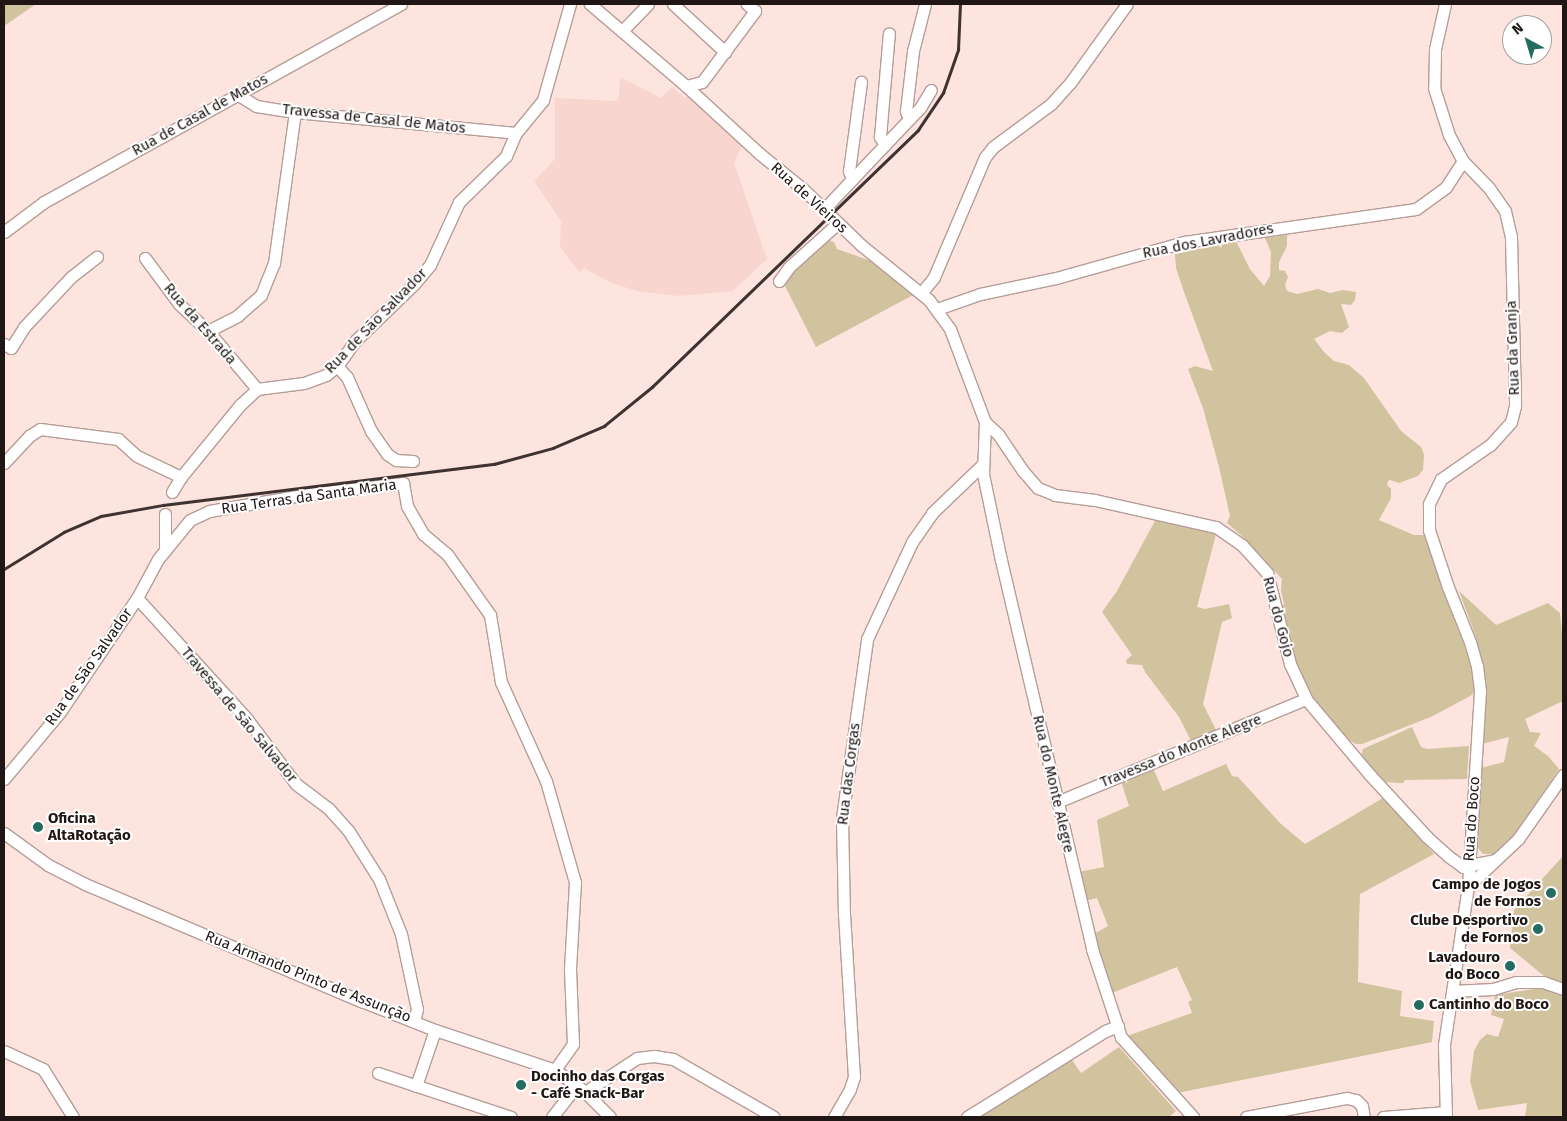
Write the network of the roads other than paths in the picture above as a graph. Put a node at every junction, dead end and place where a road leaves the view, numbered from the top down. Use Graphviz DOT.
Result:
graph roads {
  1 [pos="401,4"];
  2 [pos="570,4"];
  3 [pos="590,4"];
  4 [pos="648,4"];
  5 [pos="673,4"];
  6 [pos="747,4"];
  7 [pos="925,4"];
  8 [pos="1127,4"];
  9 [pos="1444,4"];
  10 [pos="622,31"];
  11 [pos="889,33"];
  12 [pos="725,52"];
  13 [pos="861,82"];
  14 [pos="686,86"];
  15 [pos="931,90"];
  16 [pos="237,94"];
  17 [pos="295,112"];
  18 [pos="909,119"];
  19 [pos="516,133"];
  20 [pos="885,144"];
  21 [pos="1463,161"];
  22 [pos="852,179"];
  23 [pos="824,209"];
  24 [pos="838,223"];
  25 [pos="4,232"];
  26 [pos="97,257"];
  27 [pos="145,258"];
  28 [pos="779,281"];
  29 [pos="922,292"];
  30 [pos="937,309"];
  31 [pos="208,331"];
  32 [pos="4,344"];
  33 [pos="336,366"];
  34 [pos="257,389"];
  35 [pos="985,422"];
  36 [pos="413,461"];
  37 [pos="4,463"];
  38 [pos="982,464"];
  39 [pos="181,477"];
  40 [pos="172,492"];
  41 [pos="165,514"];
  42 [pos="165,550"];
  43 [pos="137,598"];
  44 [pos="1306,699"];
  45 [pos="1480,700"];
  46 [pos="1563,775"];
  47 [pos="4,778"];
  48 [pos="1057,802"];
  49 [pos="4,833"];
  50 [pos="1496,860"];
  51 [pos="1468,867"];
  52 [pos="1468,886"];
  53 [pos="1563,988"];
  54 [pos="1452,990"];
  55 [pos="414,1021"];
  56 [pos="1118,1026"];
  57 [pos="436,1030"];
  58 [pos="4,1051"];
  59 [pos="556,1070"];
  60 [pos="378,1074"];
  61 [pos="416,1086"];
  62 [pos="581,1088"];
  63 [pos="1446,1115"];
  64 [pos="73,1117"];
  65 [pos="511,1117"];
  66 [pos="552,1117"];
  67 [pos="610,1117"];
  68 [pos="774,1117"];
  69 [pos="834,1117"];
  70 [pos="967,1117"];
  71 [pos="1194,1117"];
  72 [pos="1246,1117"];
  73 [pos="1364,1117"];
  74 [pos="1383,1117"];
  1 -- 16 [label="street, Rua de Casal de Matos"];
  2 -- 19 [label="street, Rua de São Salvador"];
  3 -- 10 [label="street, Rua de Vieiros"];
  4 -- 10 [label="street"];
  5 -- 12 [label="street"];
  6 -- 12 [label="street"];
  7 -- 18 [label="street"];
  8 -- 29 [label="street"];
  9 -- 21 [label="street, Rua da Granja"];
  10 -- 14 [label="street, Rua de Vieiros"];
  11 -- 20 [label="street"];
  12 -- 14 [label="street"];
  13 -- 22 [label="street"];
  14 -- 23 [label="street, Rua de Vieiros"];
  15 -- 18 [label="street"];
  16 -- 17 [label="street, Travessa de Casal de Matos"];
  16 -- 25 [label="street, Rua de Casal de Matos"];
  17 -- 19 [label="street, Travessa de Casal de Matos"];
  17 -- 31 [label="street"];
  18 -- 20 [label="street"];
  19 -- 33 [label="street, Rua de São Salvador"];
  20 -- 22 [label="street"];
  21 -- 30 [label="street, Rua dos Lavradores"];
  21 -- 45 [label="street, Rua da Granja"];
  22 -- 23 [label="street"];
  23 -- 24 [label="street, Rua de Vieiros"];
  24 -- 28 [label="street"];
  24 -- 29 [label="street, Rua de Vieiros"];
  26 -- 32 [label="street"];
  27 -- 31 [label="street, Rua da Estrada"];
  29 -- 30 [label="street, Rua de Vieiros"];
  30 -- 35 [label="street, Rua de Vieiros"];
  31 -- 34 [label="street, Rua da Estrada"];
  33 -- 34 [label="street, Rua de São Salvador"];
  33 -- 36 [label="street, Rua Terras da Santa Maria"];
  34 -- 39 [label="street"];
  35 -- 38 [label="street, Rua do Monte Alegre"];
  35 -- 44 [label="street, Rua do Gojo"];
  37 -- 39 [label="street"];
  38 -- 48 [label="street, Rua do Monte Alegre"];
  38 -- 69 [label="street, Rua das Corgas"];
  39 -- 40 [label="street"];
  41 -- 42 [label="street"];
  42 -- 43 [label="street, Rua de São Salvador"];
  42 -- 59 [label="street, Rua Terras da Santa Maria"];
  43 -- 47 [label="street, Rua de São Salvador"];
  43 -- 55 [label="street, Travessa de São Salvador"];
  44 -- 48 [label="street, Travessa do Monte Alegre"];
  44 -- 51 [label="street, Rua do Gojo"];
  45 -- 51 [label="street, Rua do Boco"];
  46 -- 50 [label="street"];
  48 -- 56 [label="street, Rua do Monte Alegre"];
  49 -- 55 [label="street, Rua Armando Pinto de Assunção"];
  50 -- 51 [label="street"];
  50 -- 52 [label="street"];
  51 -- 52 [label="street, Rua do Boco"];
  52 -- 54 [label="street, Rua do Boco"];
  53 -- 54 [label="street"];
  54 -- 63 [label="street, Rua do Boco"];
  55 -- 57 [label="street, Rua Armando Pinto de Assunção"];
  56 -- 70 [label="street"];
  56 -- 71 [label="street, Rua do Monte Alegre"];
  57 -- 59 [label="street, Rua Armando Pinto de Assunção"];
  57 -- 61 [label="street"];
  58 -- 64 [label="street"];
  59 -- 62 [label="street, Rua Armando Pinto de Assunção"];
  60 -- 61 [label="street"];
  61 -- 65 [label="street"];
  62 -- 66 [label="street"];
  62 -- 67 [label="street, Rua Armando Pinto de Assunção"];
  62 -- 68 [label="street"];
  63 -- 74 [label="street"];
  72 -- 73 [label="street"];
}
